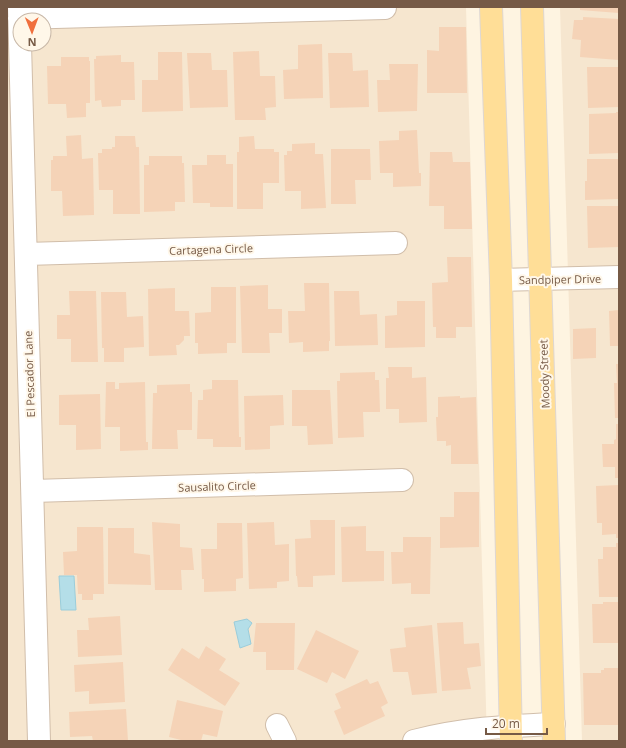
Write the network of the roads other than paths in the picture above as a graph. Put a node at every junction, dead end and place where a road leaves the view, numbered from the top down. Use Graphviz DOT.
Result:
graph roads {
  1 [pos="491,7"];
  2 [pos="532,7"];
  3 [pos="385,8"];
  4 [pos="19,12"];
  5 [pos="20,52"];
  6 [pos="396,243"];
  7 [pos="26,254"];
  8 [pos="619,277"];
  9 [pos="541,279"];
  10 [pos="501,280"];
  11 [pos="402,480"];
  12 [pos="33,491"];
  13 [pos="511,733"];
  14 [pos="554,733"];
  15 [pos="39,741"];
  16 [pos="414,741"];
  1 -- 10 [label="main road"];
  2 -- 9 [label="main road, Moody Street"];
  3 -- 4 [label="street"];
  5 -- 7 [label="street, El Pescador Lane"];
  6 -- 7 [label="street, Cartagena Circle"];
  7 -- 12 [label="street, El Pescador Lane"];
  8 -- 9 [label="street, Sandpiper Drive"];
  9 -- 10 [label="street, Sandpiper Drive"];
  9 -- 14 [label="main road, Moody Street"];
  10 -- 13 [label="main road"];
  11 -- 12 [label="street, Sausalito Circle"];
  12 -- 15 [label="street, El Pescador Lane"];
  13 -- 14 [label="street"];
  13 -- 16 [label="street"];
}
